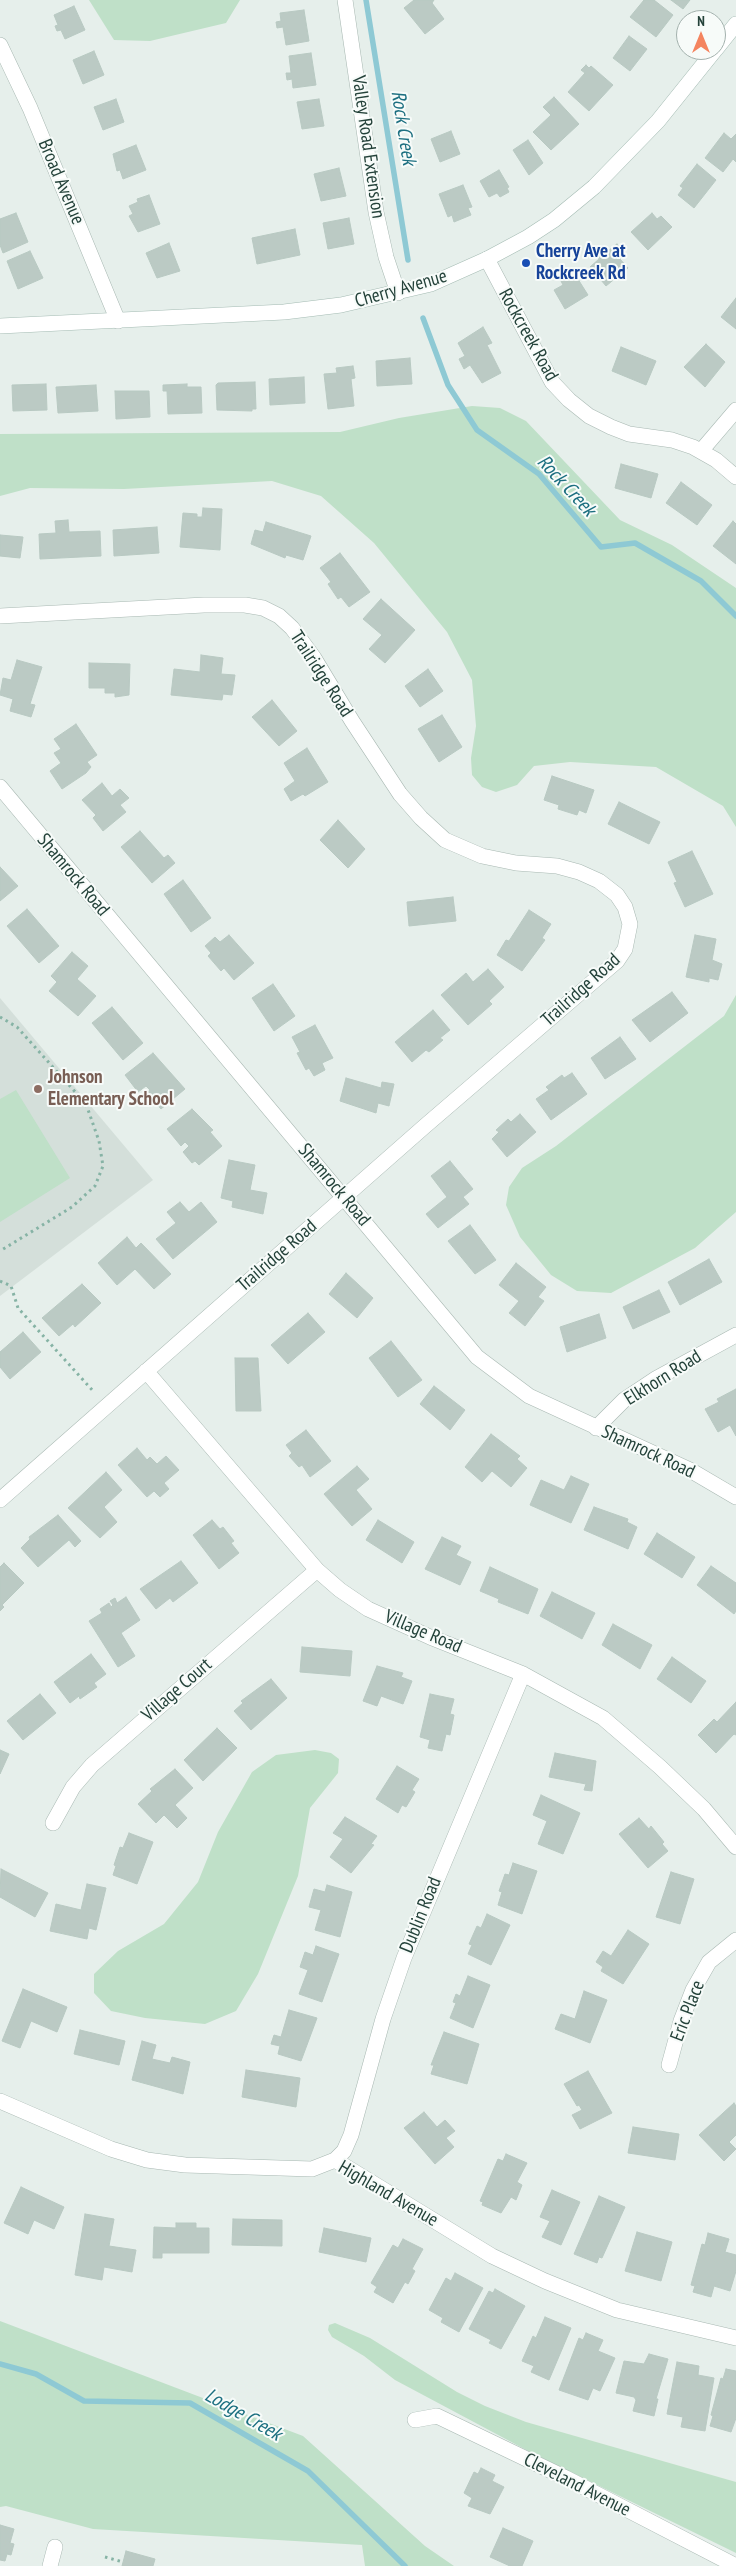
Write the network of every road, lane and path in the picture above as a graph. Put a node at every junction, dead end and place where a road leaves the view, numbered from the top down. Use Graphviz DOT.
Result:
graph roads {
  1 [pos="345,0"];
  2 [pos="736,24"];
  3 [pos="726,36"];
  4 [pos="0,45"];
  5 [pos="707,60"];
  6 [pos="487,259"];
  7 [pos="398,293"];
  8 [pos="118,321"];
  9 [pos="0,326"];
  10 [pos="736,410"];
  11 [pos="701,451"];
  12 [pos="736,477"];
  13 [pos="0,616"];
  14 [pos="0,787"];
  15 [pos="0,1017"];
  16 [pos="344,1197"];
  17 [pos="0,1251"];
  18 [pos="0,1281"];
  19 [pos="736,1335"];
  20 [pos="146,1371"];
  21 [pos="94,1392"];
  22 [pos="596,1428"];
  23 [pos="736,1498"];
  24 [pos="0,1500"];
  25 [pos="317,1570"];
  26 [pos="522,1674"];
  27 [pos="53,1823"];
  28 [pos="736,1847"];
  29 [pos="736,1940"];
  30 [pos="669,2065"];
  31 [pos="0,2101"];
  32 [pos="335,2160"];
  33 [pos="736,2338"];
  34 [pos="415,2420"];
  35 [pos="55,2547"];
  36 [pos="105,2557"];
  37 [pos="123,2562"];
  38 [pos="50,2566"];
  39 [pos="736,2566"];
  1 -- 7 [label="street, Valley Road Extension"];
  2 -- 3 [label="street, Cherry Avenue"];
  4 -- 8 [label="street, Broad Avenue"];
  5 -- 6 [label="street, Cherry Avenue"];
  6 -- 7 [label="street, Cherry Avenue"];
  6 -- 11 [label="street, Rockcreek Road"];
  7 -- 8 [label="street, Cherry Avenue"];
  8 -- 9 [label="street, Cherry Avenue"];
  10 -- 11 [label="street"];
  11 -- 12 [label="street, Rockcreek Road"];
  13 -- 16 [label="street, Trailridge Road"];
  14 -- 16 [label="street, Shamrock Road"];
  15 -- 17 [label="path"];
  16 -- 20 [label="street, Trailridge Road"];
  16 -- 22 [label="street, Shamrock Road"];
  18 -- 21 [label="path"];
  19 -- 22 [label="street, Elkhorn Road"];
  20 -- 24 [label="street, Trailridge Road"];
  20 -- 25 [label="street, Village Road"];
  22 -- 23 [label="street, Shamrock Road"];
  25 -- 26 [label="street, Village Road"];
  25 -- 27 [label="street, Village Court"];
  26 -- 28 [label="street, Village Road"];
  26 -- 32 [label="street, Dublin Road"];
  29 -- 30 [label="street, Eric Place"];
  31 -- 32 [label="street, Highland Avenue"];
  32 -- 33 [label="street, Highland Avenue"];
  34 -- 39 [label="street, Cleveland Avenue"];
  35 -- 38 [label="street"];
  36 -- 37 [label="path"];
}
